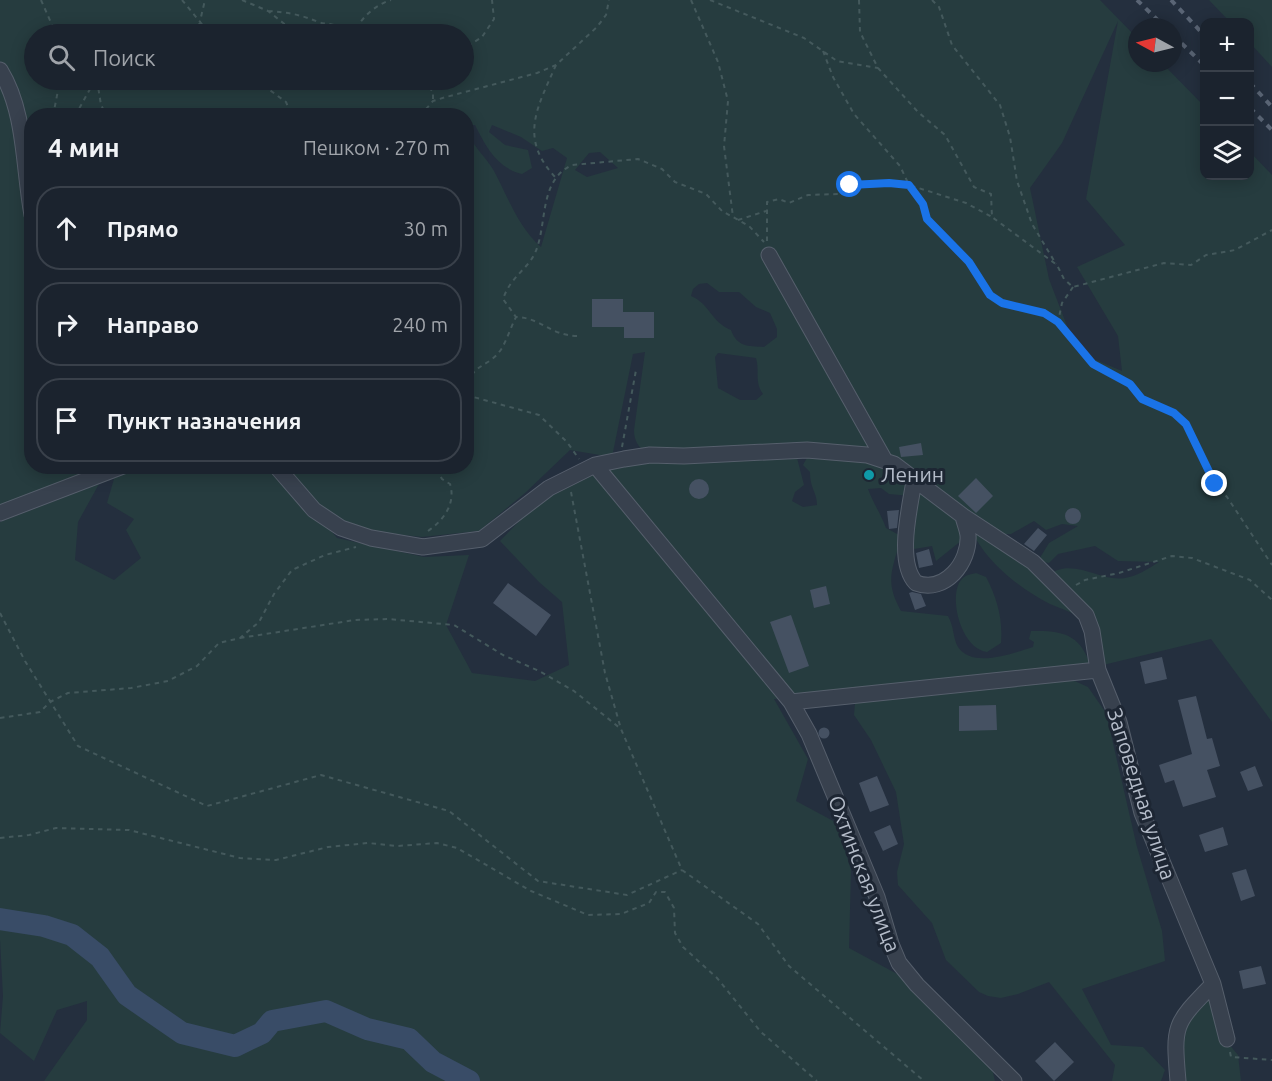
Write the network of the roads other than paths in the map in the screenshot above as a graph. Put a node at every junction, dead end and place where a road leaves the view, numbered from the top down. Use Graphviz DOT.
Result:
graph roads {
  1 [pos="0,70"];
  2 [pos="24,171"];
  3 [pos="769,255"];
  4 [pos="884,459"];
  5 [pos="590,468"];
  6 [pos="102,474"];
  7 [pos="283,474"];
  8 [pos="914,481"];
  9 [pos="0,513"];
  10 [pos="963,516"];
  11 [pos="1098,670"];
  12 [pos="791,702"];
  13 [pos="1213,984"];
  14 [pos="1227,1039"];
  15 [pos="1014,1081"];
  16 [pos="1178,1081"];
  1 -- 2 [label="street"];
  3 -- 4 [label="street"];
  4 -- 5 [label="street"];
  4 -- 8 [label="street, Заповедная улица"];
  5 -- 7 [label="street"];
  5 -- 12 [label="street, Охтинская улица"];
  6 -- 9 [label="street"];
  8 -- 10 [label="street, Заповедная улица"];
  8 -- 10 [label="street"];
  10 -- 11 [label="street, Заповедная улица"];
  11 -- 12 [label="street"];
  11 -- 13 [label="street, Заповедная улица"];
  12 -- 15 [label="street, Охтинская улица"];
  13 -- 14 [label="street, Заповедная улица"];
  13 -- 16 [label="street"];
}
